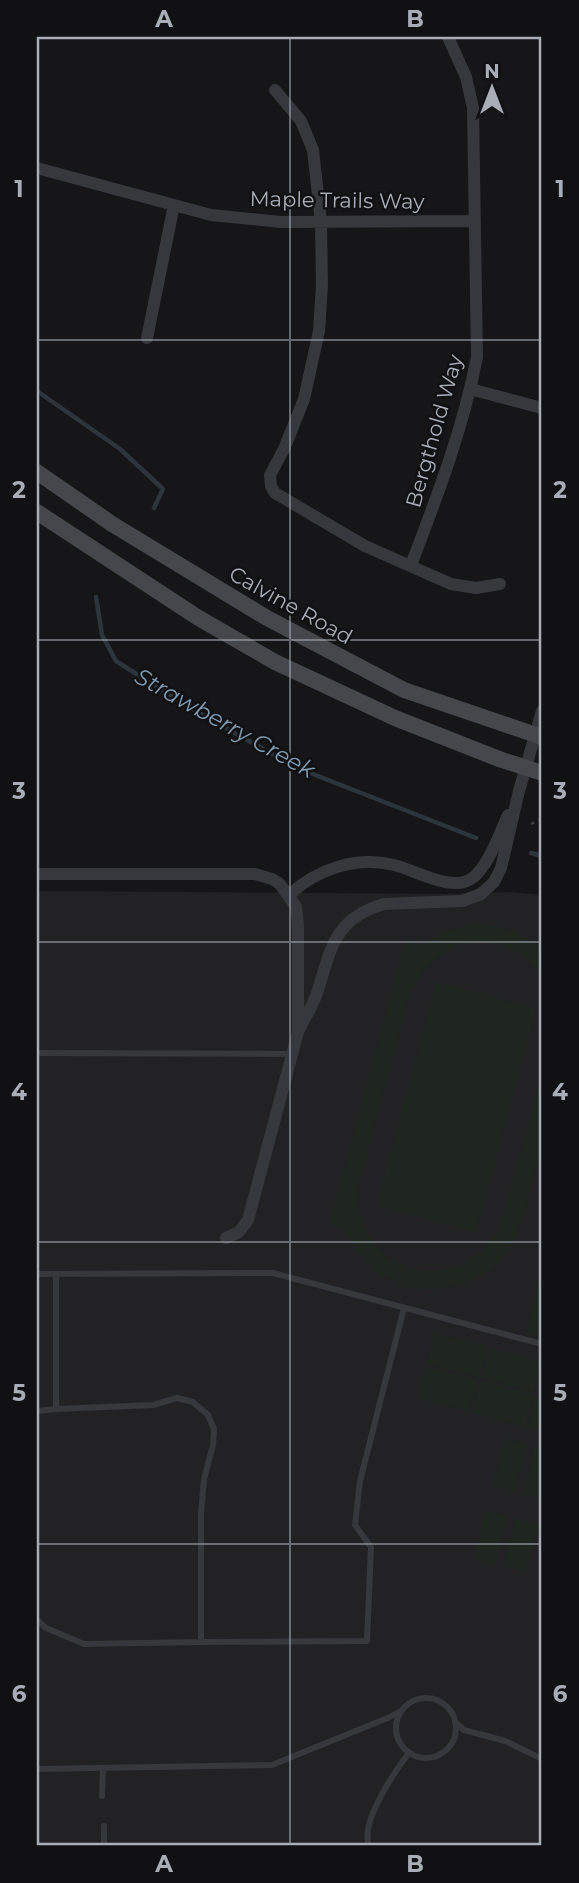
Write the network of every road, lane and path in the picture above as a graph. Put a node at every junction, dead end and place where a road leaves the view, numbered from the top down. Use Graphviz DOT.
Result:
graph roads {
  1 [pos="448,37"];
  2 [pos="275,90"];
  3 [pos="37,168"];
  4 [pos="174,205"];
  5 [pos="475,221"];
  6 [pos="321,222"];
  7 [pos="147,338"];
  8 [pos="470,389"];
  9 [pos="542,408"];
  10 [pos="37,472"];
  11 [pos="37,512"];
  12 [pos="411,565"];
  13 [pos="500,584"];
  14 [pos="542,711"];
  15 [pos="539,736"];
  16 [pos="526,769"];
  17 [pos="542,773"];
  18 [pos="518,796"];
  19 [pos="542,818"];
  20 [pos="531,824"];
  21 [pos="37,874"];
  22 [pos="289,895"];
  23 [pos="298,1032"];
  24 [pos="37,1053"];
  25 [pos="292,1054"];
  26 [pos="226,1238"];
  27 [pos="37,1274"];
  28 [pos="56,1275"];
  29 [pos="404,1308"];
  30 [pos="542,1344"];
  31 [pos="56,1409"];
  32 [pos="37,1411"];
  33 [pos="37,1620"];
  34 [pos="201,1643"];
  35 [pos="402,1710"];
  36 [pos="455,1722"];
  37 [pos="408,1754"];
  38 [pos="542,1759"];
  39 [pos="103,1768"];
  40 [pos="37,1769"];
  41 [pos="102,1796"];
  42 [pos="104,1826"];
  43 [pos="104,1846"];
  44 [pos="368,1846"];
  1 -- 5 [label="street, Bergthold Way"];
  2 -- 6 [label="street"];
  3 -- 4 [label="street, Maple Trails Way"];
  4 -- 6 [label="street, Maple Trails Way"];
  4 -- 7 [label="street"];
  5 -- 6 [label="street, Maple Trails Way"];
  5 -- 8 [label="street, Bergthold Way"];
  6 -- 12 [label="street"];
  8 -- 9 [label="street"];
  8 -- 12 [label="street, Bergthold Way"];
  10 -- 15 [label="main road, Calvine Road"];
  11 -- 16 [label="main road"];
  12 -- 13 [label="street"];
  14 -- 15 [label="street"];
  15 -- 16 [label="street"];
  16 -- 17 [label="main road"];
  16 -- 18 [label="street"];
  18 -- 22 [label="street"];
  18 -- 23 [label="street"];
  19 -- 20 [label="path"];
  21 -- 22 [label="street"];
  22 -- 23 [label="street"];
  23 -- 25 [label="street"];
  24 -- 25 [label="lane"];
  25 -- 26 [label="street"];
  27 -- 28 [label="lane"];
  28 -- 29 [label="lane"];
  28 -- 31 [label="lane"];
  29 -- 30 [label="lane"];
  29 -- 34 [label="lane"];
  31 -- 32 [label="lane"];
  31 -- 34 [label="lane"];
  33 -- 34 [label="lane"];
  35 -- 36 [label="lane"];
  35 -- 37 [label="lane"];
  35 -- 39 [label="lane"];
  36 -- 37 [label="lane"];
  36 -- 38 [label="lane"];
  37 -- 44 [label="lane"];
  39 -- 40 [label="lane"];
  39 -- 41 [label="lane"];
  42 -- 43 [label="lane"];
}
